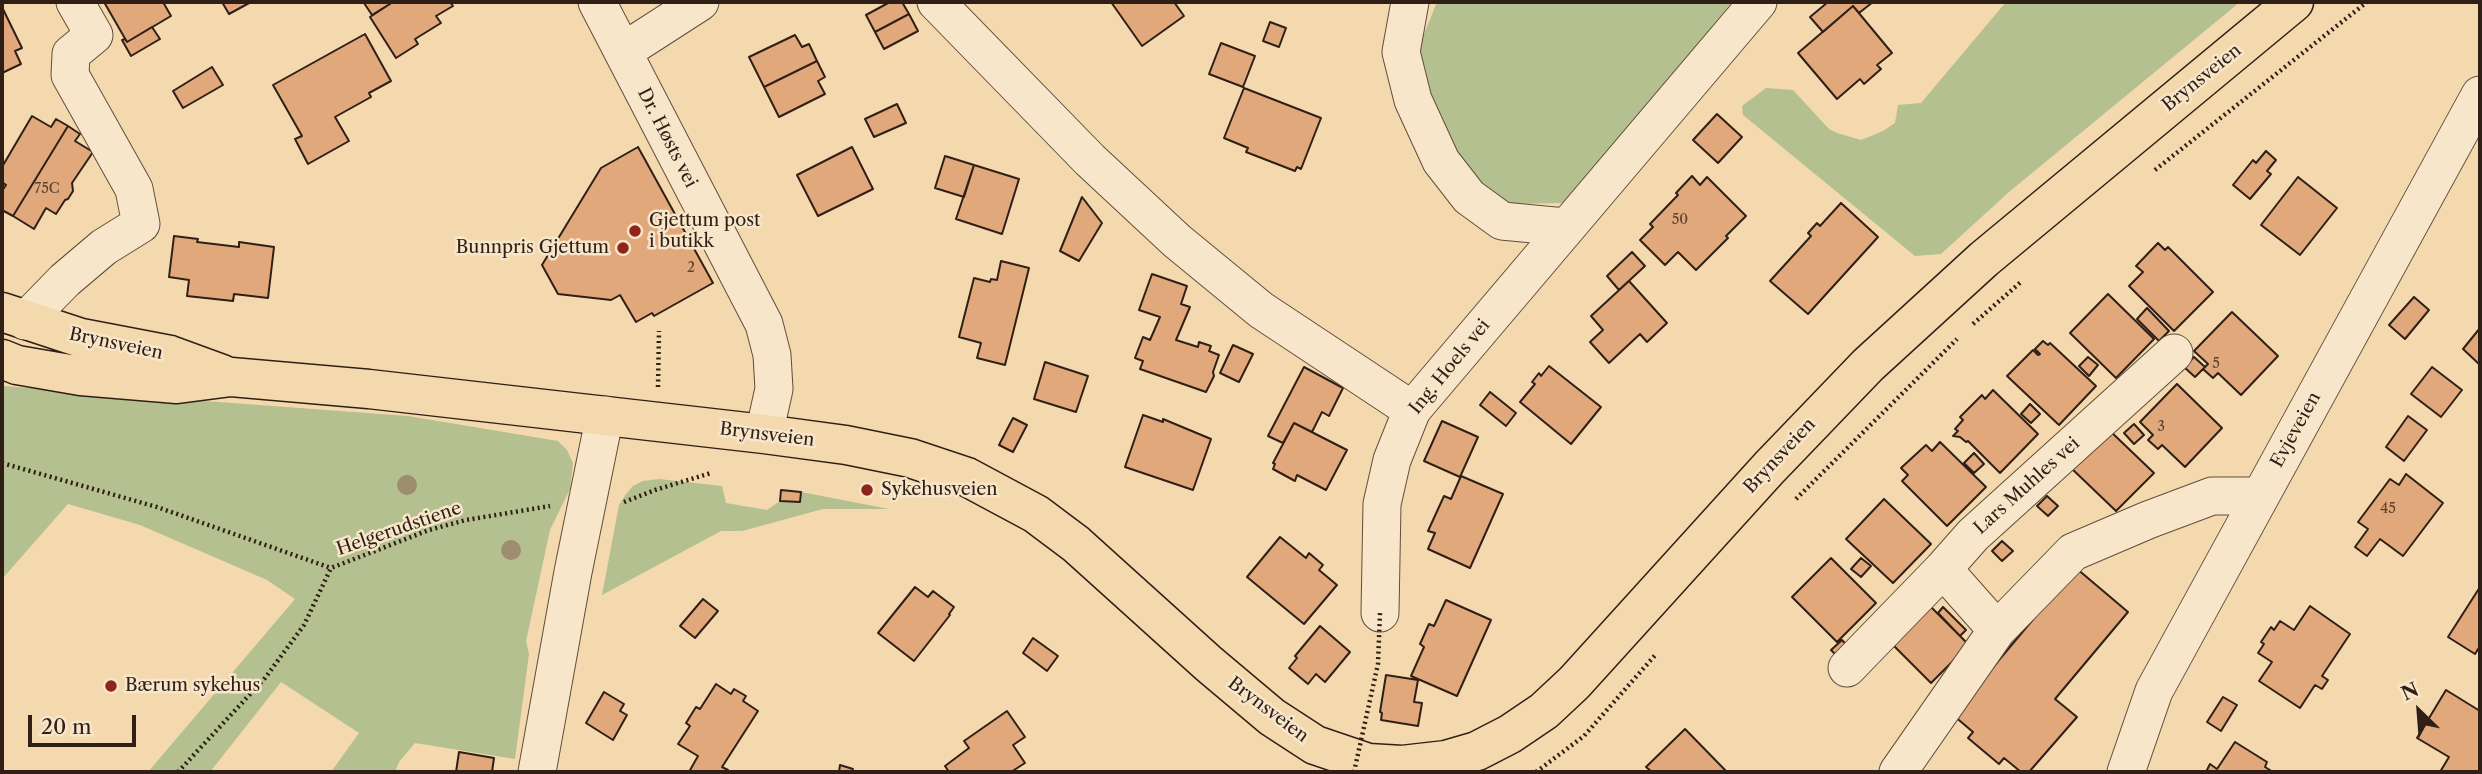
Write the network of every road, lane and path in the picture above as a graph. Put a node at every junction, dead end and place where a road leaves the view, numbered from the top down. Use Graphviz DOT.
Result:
graph roads {
  1 [pos="75,2"];
  2 [pos="597,2"];
  3 [pos="700,2"];
  4 [pos="936,2"];
  5 [pos="1410,2"];
  6 [pos="1758,2"];
  7 [pos="2294,2"];
  8 [pos="2367,2"];
  9 [pos="624,51"];
  10 [pos="2480,95"];
  11 [pos="2149,175"];
  12 [pos="1565,227"];
  13 [pos="2023,279"];
  14 [pos="13,317"];
  15 [pos="659,331"];
  16 [pos="2174,353"];
  17 [pos="2,359"];
  18 [pos="231,377"];
  19 [pos="658,389"];
  20 [pos="1412,410"];
  21 [pos="605,415"];
  22 [pos="764,433"];
  23 [pos="2,463"];
  24 [pos="711,473"];
  25 [pos="2259,496"];
  26 [pos="552,506"];
  27 [pos="613,507"];
  28 [pos="1788,507"];
  29 [pos="331,568"];
  30 [pos="1943,569"];
  31 [pos="1380,613"];
  32 [pos="1997,630"];
  33 [pos="1657,652"];
  34 [pos="1847,668"];
  35 [pos="1402,769"];
  36 [pos="178,772"];
  37 [pos="537,772"];
  38 [pos="1354,772"];
  39 [pos="1536,772"];
  40 [pos="1899,772"];
  41 [pos="2126,772"];
  1 -- 14 [label="street"];
  2 -- 9 [label="street, Dr. Høsts vei"];
  3 -- 9 [label="street"];
  4 -- 20 [label="street"];
  5 -- 12 [label="street"];
  6 -- 12 [label="street, Ing. Hoels vei"];
  7 -- 35 [label="main road, Brynsveien"];
  8 -- 11 [label="path"];
  9 -- 22 [label="street, Dr. Høsts vei"];
  10 -- 25 [label="street, Evjeveien"];
  12 -- 20 [label="street, Ing. Hoels vei"];
  13 -- 28 [label="path"];
  14 -- 18 [label="main road, Brynsveien"];
  15 -- 19 [label="path"];
  16 -- 30 [label="street, Lars Muhles vei"];
  17 -- 18 [label="main road, Brynsveien"];
  18 -- 21 [label="main road, Brynsveien"];
  20 -- 31 [label="street, Ing. Hoels vei"];
  21 -- 22 [label="main road, Brynsveien"];
  21 -- 37 [label="street"];
  22 -- 35 [label="main road, Brynsveien"];
  23 -- 29 [label="path"];
  24 -- 27 [label="path"];
  25 -- 32 [label="street"];
  25 -- 41 [label="street, Evjeveien"];
  26 -- 29 [label="path, Helgerudstiene"];
  29 -- 36 [label="path, Helgerudstiene"];
  30 -- 32 [label="street"];
  30 -- 34 [label="street, Lars Muhles vei"];
  31 -- 38 [label="path, bridge"];
  32 -- 40 [label="street"];
  33 -- 39 [label="path"];
}
